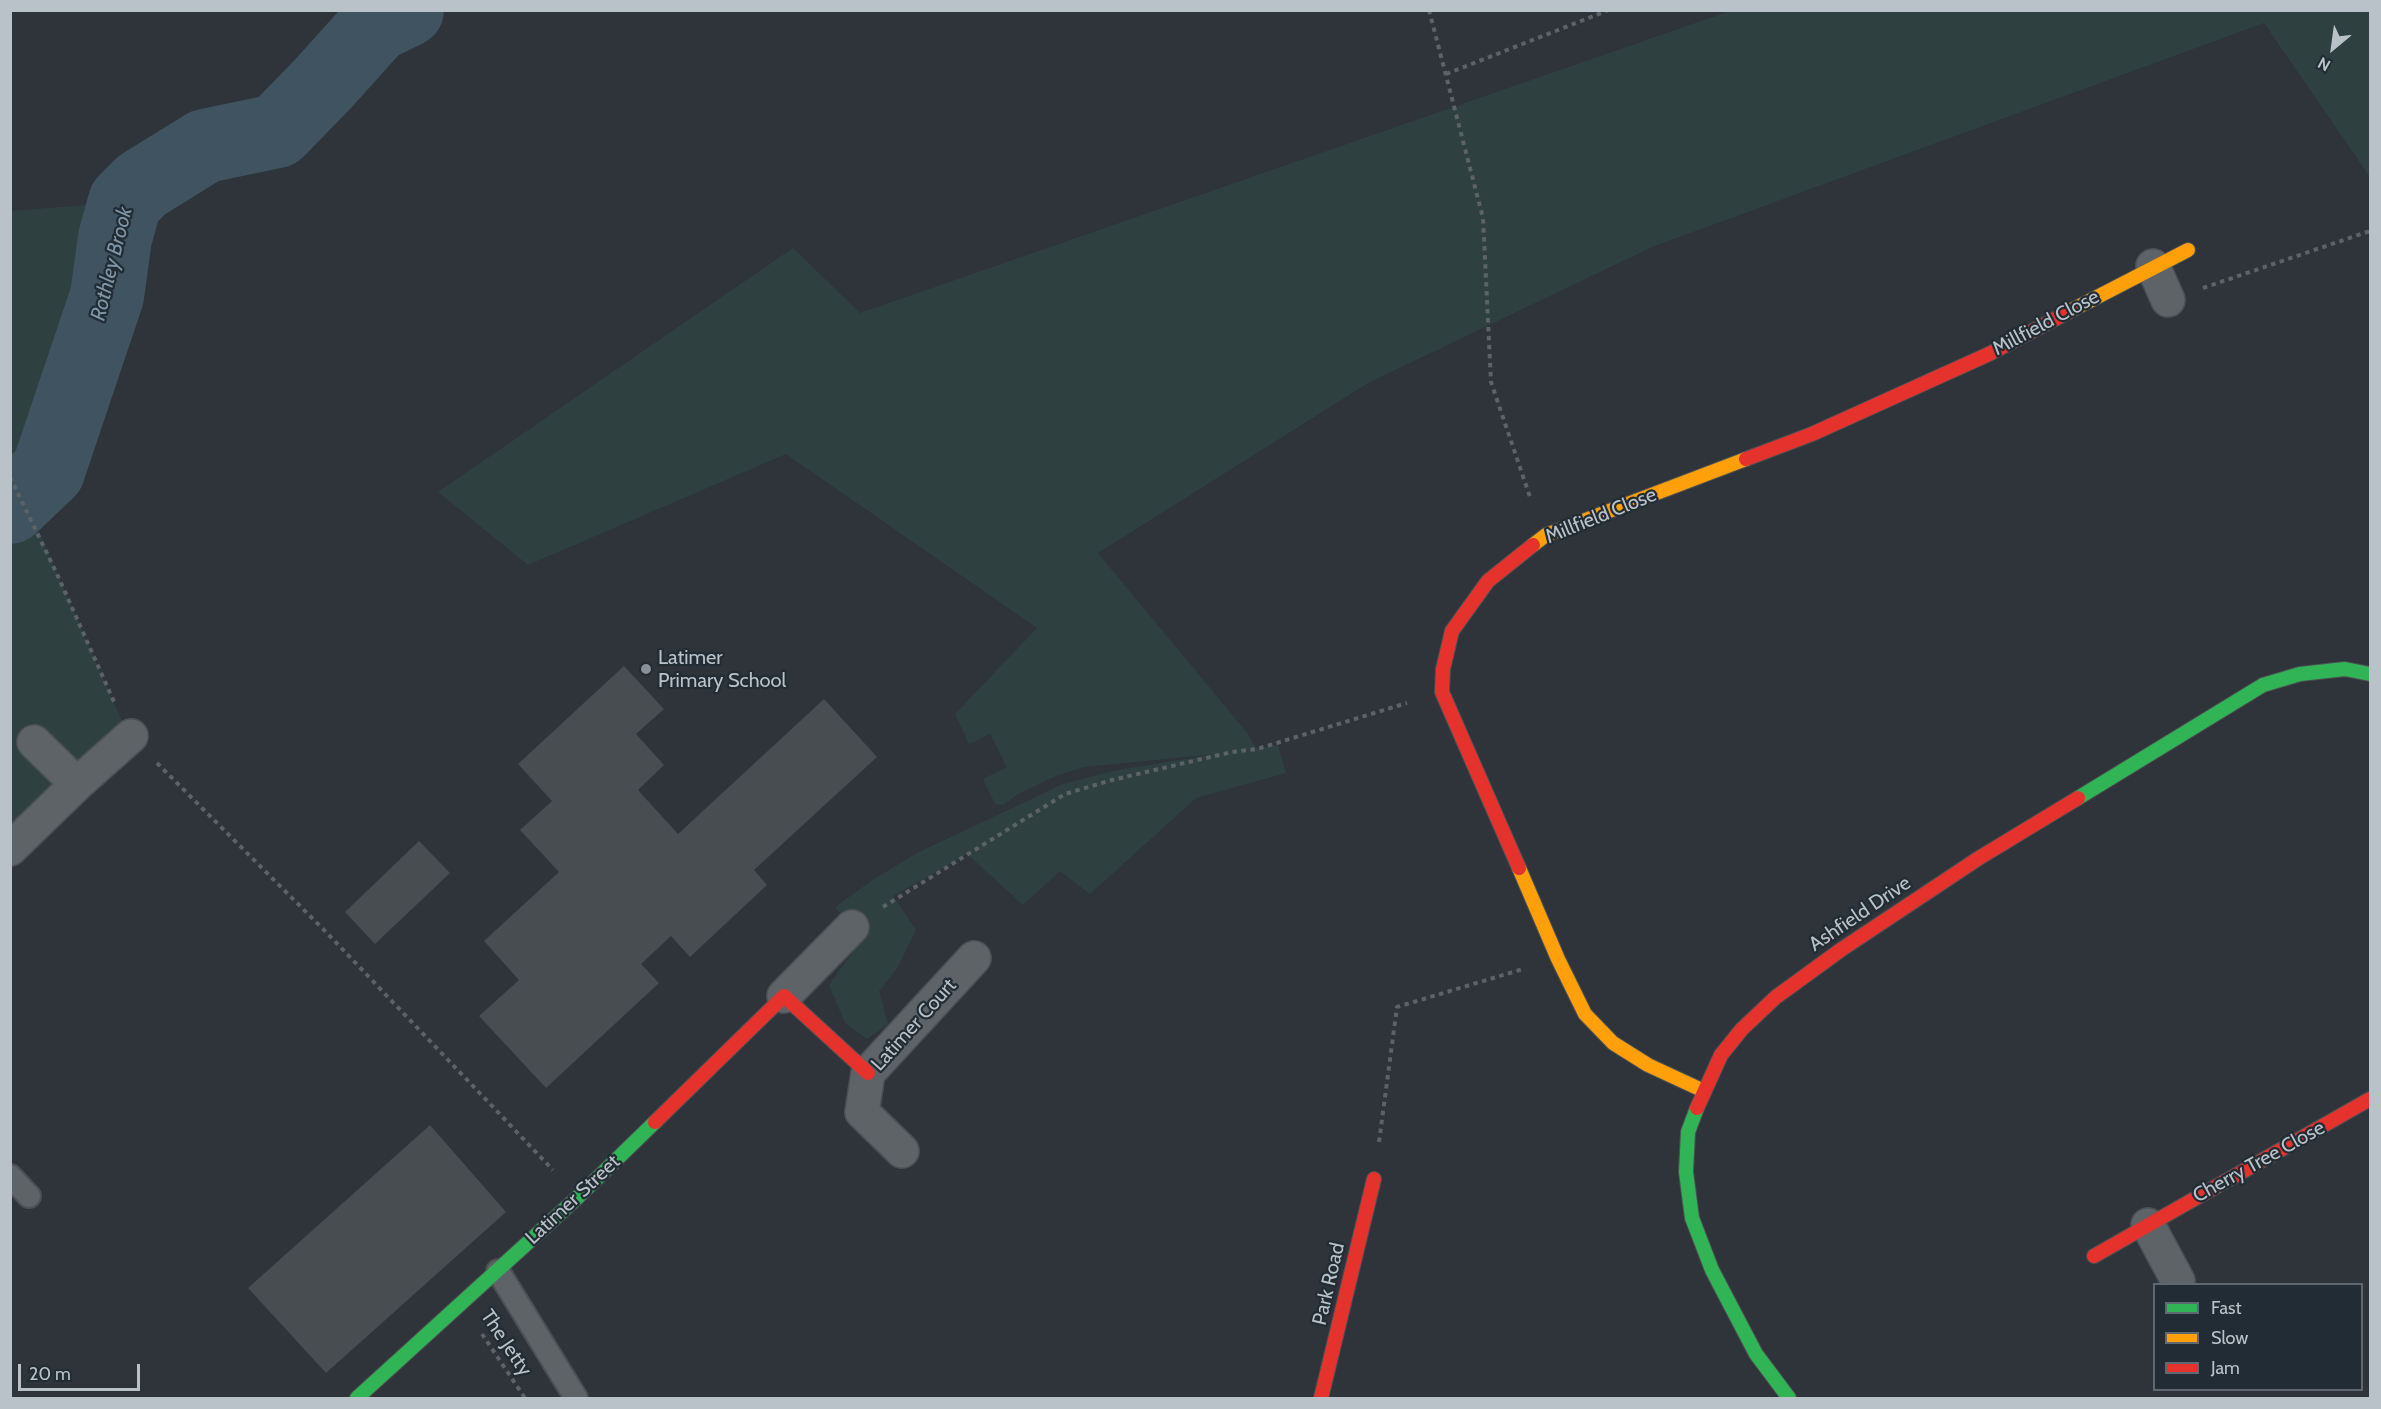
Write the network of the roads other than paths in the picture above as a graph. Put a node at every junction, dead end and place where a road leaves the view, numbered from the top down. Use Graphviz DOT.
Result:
graph roads {
  1 [pos="2188,250"];
  2 [pos="2153,266"];
  3 [pos="2168,300"];
  4 [pos="2370,674"];
  5 [pos="131,736"];
  6 [pos="34,742"];
  7 [pos="77,784"];
  8 [pos="10,849"];
  9 [pos="852,927"];
  10 [pos="974,958"];
  11 [pos="784,996"];
  12 [pos="868,1073"];
  13 [pos="1704,1091"];
  14 [pos="2370,1100"];
  15 [pos="902,1151"];
  16 [pos="10,1176"];
  17 [pos="1374,1179"];
  18 [pos="29,1196"];
  19 [pos="2148,1225"];
  20 [pos="2094,1256"];
  21 [pos="498,1271"];
  22 [pos="2178,1281"];
  23 [pos="357,1398"];
  24 [pos="576,1398"];
  25 [pos="1321,1398"];
  26 [pos="1789,1398"];
  1 -- 2 [label="street, Millfield Close"];
  2 -- 3 [label="street"];
  2 -- 13 [label="street, Millfield Close"];
  4 -- 13 [label="street, Ashfield Drive"];
  5 -- 7 [label="street"];
  6 -- 7 [label="street"];
  7 -- 8 [label="street"];
  9 -- 11 [label="street, Latimer Street"];
  10 -- 12 [label="street, Latimer Court"];
  11 -- 12 [label="street"];
  11 -- 21 [label="street, Latimer Street"];
  12 -- 15 [label="street, Latimer Court"];
  13 -- 26 [label="street, Ashfield Drive"];
  14 -- 19 [label="street, Cherry Tree Close"];
  16 -- 18 [label="lane"];
  17 -- 25 [label="street, Park Road"];
  19 -- 20 [label="street, Cherry Tree Close"];
  19 -- 22 [label="street"];
  21 -- 23 [label="street, Latimer Street"];
  21 -- 24 [label="lane"];
}
